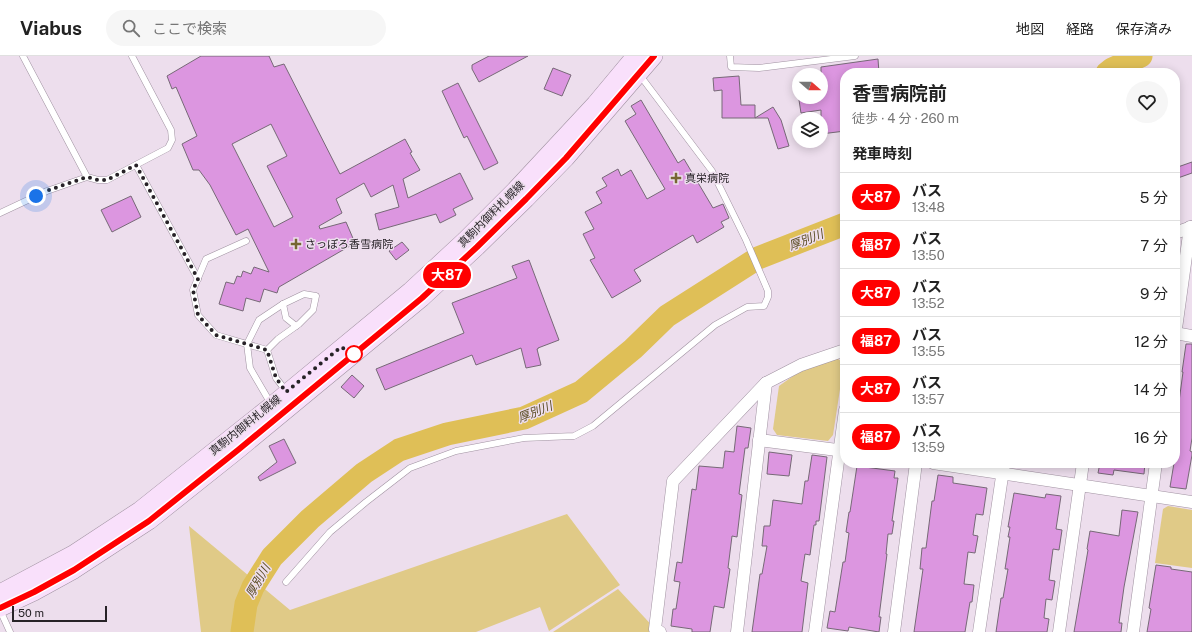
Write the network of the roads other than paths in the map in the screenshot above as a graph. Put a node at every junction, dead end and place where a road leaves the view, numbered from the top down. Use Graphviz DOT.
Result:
graph roads {
  1 [pos="23,56"];
  2 [pos="132,56"];
  3 [pos="635,56"];
  4 [pos="654,56"];
  5 [pos="730,56"];
  6 [pos="855,56"];
  7 [pos="639,74"];
  8 [pos="136,165"];
  9 [pos="87,177"];
  10 [pos="0,213"];
  11 [pos="1191,227"];
  12 [pos="1180,231"];
  13 [pos="246,241"];
  14 [pos="198,279"];
  15 [pos="1180,301"];
  16 [pos="283,304"];
  17 [pos="296,326"];
  18 [pos="1180,335"];
  19 [pos="1192,336"];
  20 [pos="247,344"];
  21 [pos="267,350"];
  22 [pos="840,352"];
  23 [pos="766,383"];
  24 [pos="286,392"];
  25 [pos="272,405"];
  26 [pos="759,440"];
  27 [pos="840,450"];
  28 [pos="840,463"];
  29 [pos="915,468"];
  30 [pos="1003,468"];
  31 [pos="1082,468"];
  32 [pos="1155,468"];
  33 [pos="1080,485"];
  34 [pos="1151,496"];
  35 [pos="1192,502"];
  36 [pos="286,582"];
  37 [pos="0,593"];
  38 [pos="0,609"];
  39 [pos="10,632"];
  40 [pos="660,632"];
  41 [pos="736,632"];
  42 [pos="815,632"];
  43 [pos="894,632"];
  44 [pos="979,632"];
  45 [pos="1059,632"];
  46 [pos="1133,632"];
  1 -- 9 [label="lane"];
  2 -- 8 [label="lane"];
  3 -- 24 [label="main road, 真駒内御料札幌線"];
  4 -- 7 [label="main road, 真駒内御料札幌線"];
  5 -- 6 [label="lane"];
  7 -- 36 [label="lane"];
  7 -- 38 [label="main road, 真駒内御料札幌線"];
  8 -- 9 [label="lane"];
  8 -- 14 [label="lane"];
  9 -- 10 [label="lane"];
  11 -- 12 [label="street"];
  11 -- 15 [label="street"];
  13 -- 14 [label="lane"];
  14 -- 20 [label="lane"];
  16 -- 17 [label="lane"];
  16 -- 17 [label="lane"];
  16 -- 20 [label="lane"];
  17 -- 21 [label="lane"];
  18 -- 19 [label="street"];
  20 -- 21 [label="lane"];
  20 -- 25 [label="lane"];
  21 -- 24 [label="lane"];
  22 -- 23 [label="street"];
  23 -- 26 [label="street"];
  23 -- 40 [label="street"];
  24 -- 25 [label="main road, 真駒内御料札幌線"];
  25 -- 37 [label="main road, 真駒内御料札幌線"];
  26 -- 27 [label="street"];
  26 -- 41 [label="street"];
  28 -- 42 [label="street"];
  29 -- 43 [label="street"];
  30 -- 33 [label="street"];
  30 -- 44 [label="street"];
  31 -- 33 [label="street"];
  32 -- 34 [label="street"];
  33 -- 34 [label="street"];
  33 -- 45 [label="street"];
  34 -- 35 [label="street"];
  34 -- 46 [label="street"];
  38 -- 39 [label="lane"];
}
